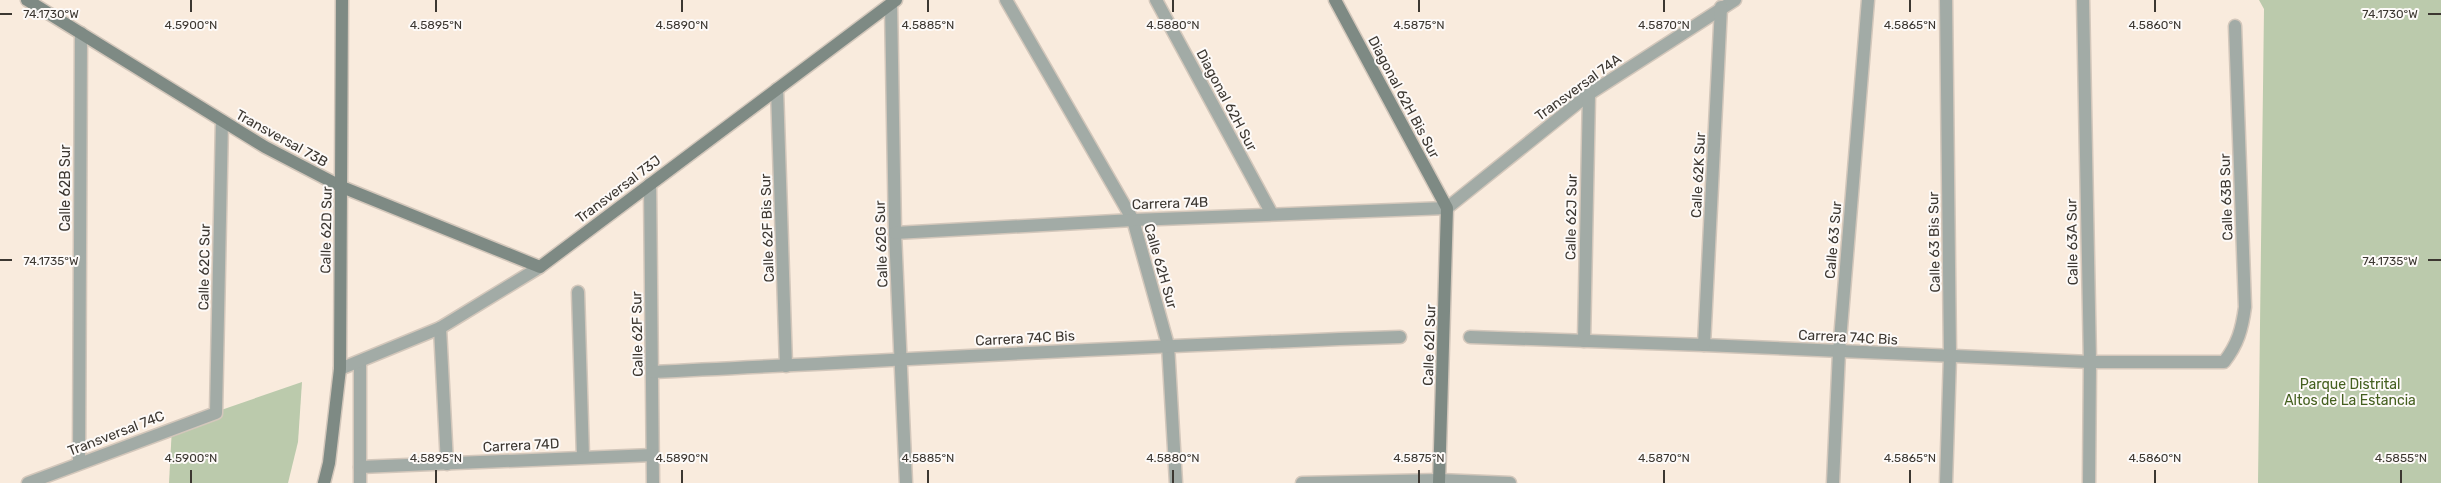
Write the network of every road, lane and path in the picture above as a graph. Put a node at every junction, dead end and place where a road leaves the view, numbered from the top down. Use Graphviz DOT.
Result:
graph roads {
  1 [pos="27,0"];
  2 [pos="342,0"];
  3 [pos="1006,0"];
  4 [pos="1156,0"];
  5 [pos="1335,0"];
  6 [pos="1734,0"];
  7 [pos="1868,0"];
  8 [pos="1946,0"];
  9 [pos="2083,0"];
  10 [pos="893,2"];
  11 [pos="1721,7"];
  12 [pos="2235,26"];
  13 [pos="81,33"];
  14 [pos="777,89"];
  15 [pos="1589,94"];
  16 [pos="222,122"];
  17 [pos="650,184"];
  18 [pos="342,188"];
  19 [pos="1447,208"];
  20 [pos="1272,214"];
  21 [pos="1133,220"];
  22 [pos="895,233"];
  23 [pos="540,267"];
  24 [pos="578,292"];
  25 [pos="440,328"];
  26 [pos="1400,337"];
  27 [pos="1470,337"];
  28 [pos="1584,341"];
  29 [pos="1168,345"];
  30 [pos="1704,345"];
  31 [pos="1839,352"];
  32 [pos="1950,356"];
  33 [pos="900,361"];
  34 [pos="360,362"];
  35 [pos="2090,362"];
  36 [pos="2224,362"];
  37 [pos="786,366"];
  38 [pos="340,369"];
  39 [pos="652,372"];
  40 [pos="216,413"];
  41 [pos="653,454"];
  42 [pos="583,458"];
  43 [pos="78,463"];
  44 [pos="447,464"];
  45 [pos="360,467"];
  46 [pos="32,482"];
  47 [pos="1439,482"];
  48 [pos="324,483"];
  49 [pos="360,483"];
  50 [pos="653,483"];
  51 [pos="906,483"];
  52 [pos="1176,483"];
  53 [pos="1302,483"];
  54 [pos="1510,483"];
  55 [pos="1833,483"];
  56 [pos="1946,483"];
  57 [pos="2089,483"];
  1 -- 13 [label="street, Transversal 73B"];
  2 -- 18 [label="street, Calle 62D Sur"];
  3 -- 21 [label="street, Calle 62H Sur"];
  4 -- 20 [label="street, Diagonal 62H Sur"];
  5 -- 19 [label="street, Diagonal 62H Bis Sur"];
  6 -- 11 [label="street, Transversal 74A"];
  7 -- 31 [label="street, Calle 63 Sur"];
  8 -- 32 [label="street, Calle 63 Bis Sur"];
  9 -- 35 [label="street, Calle 63A Sur"];
  10 -- 14 [label="street, Transversal 73J"];
  10 -- 22 [label="street, Calle 62G Sur"];
  11 -- 15 [label="street, Transversal 74A"];
  11 -- 30 [label="street, Calle 62K Sur"];
  12 -- 36 [label="street, Calle 63B Sur"];
  13 -- 16 [label="street, Transversal 73B"];
  13 -- 43 [label="street, Calle 62B Sur"];
  14 -- 17 [label="street, Transversal 73J"];
  14 -- 37 [label="street, Calle 62F Bis Sur"];
  15 -- 19 [label="street, Transversal 74A"];
  15 -- 28 [label="street, Calle 62J Sur"];
  16 -- 18 [label="street, Transversal 73B"];
  16 -- 40 [label="street, Calle 62C Sur"];
  17 -- 23 [label="street, Transversal 73J"];
  17 -- 39 [label="street, Calle 62F Sur"];
  18 -- 23 [label="street, Transversal 73B"];
  18 -- 38 [label="street, Calle 62D Sur"];
  19 -- 20 [label="street, Carrera 74B"];
  19 -- 47 [label="street, Calle 62I Sur"];
  20 -- 21 [label="street, Carrera 74B"];
  21 -- 22 [label="street, Carrera 74B"];
  21 -- 29 [label="street, Calle 62H Sur"];
  22 -- 33 [label="street, Calle 62G Sur"];
  23 -- 25 [label="street, Transversal 73J"];
  24 -- 42 [label="street"];
  25 -- 34 [label="street, Transversal 73J"];
  25 -- 44 [label="street"];
  26 -- 29 [label="street, Carrera 74C Bis"];
  27 -- 28 [label="street, Carrera 74C Bis"];
  28 -- 30 [label="street, Carrera 74C Bis"];
  29 -- 33 [label="street, Carrera 74C Bis"];
  29 -- 52 [label="street, Calle 62H Sur"];
  30 -- 31 [label="street, Carrera 74C Bis"];
  31 -- 32 [label="street, Carrera 74C Bis"];
  31 -- 55 [label="street, Calle 63 Sur"];
  32 -- 35 [label="street, Carrera 74C Bis"];
  32 -- 56 [label="street, Calle 63 Bis Sur"];
  33 -- 37 [label="street, Carrera 74C Bis"];
  33 -- 51 [label="street, Calle 62G Sur"];
  34 -- 38 [label="street, Transversal 73J"];
  34 -- 45 [label="street"];
  35 -- 36 [label="street, Carrera 74C Bis"];
  35 -- 57 [label="street, Calle 63A Sur"];
  37 -- 39 [label="street, Carrera 74C Bis"];
  38 -- 48 [label="street, Calle 62D Sur"];
  39 -- 41 [label="street, Calle 62F Sur"];
  40 -- 43 [label="street, Transversal 74C"];
  41 -- 42 [label="street, Carrera 74D"];
  41 -- 50 [label="street, Calle 62F Sur"];
  42 -- 44 [label="street, Carrera 74D"];
  43 -- 46 [label="street, Transversal 74C"];
  44 -- 45 [label="street, Carrera 74D"];
  45 -- 49 [label="street"];
  47 -- 53 [label="street"];
  47 -- 54 [label="street"];
}
